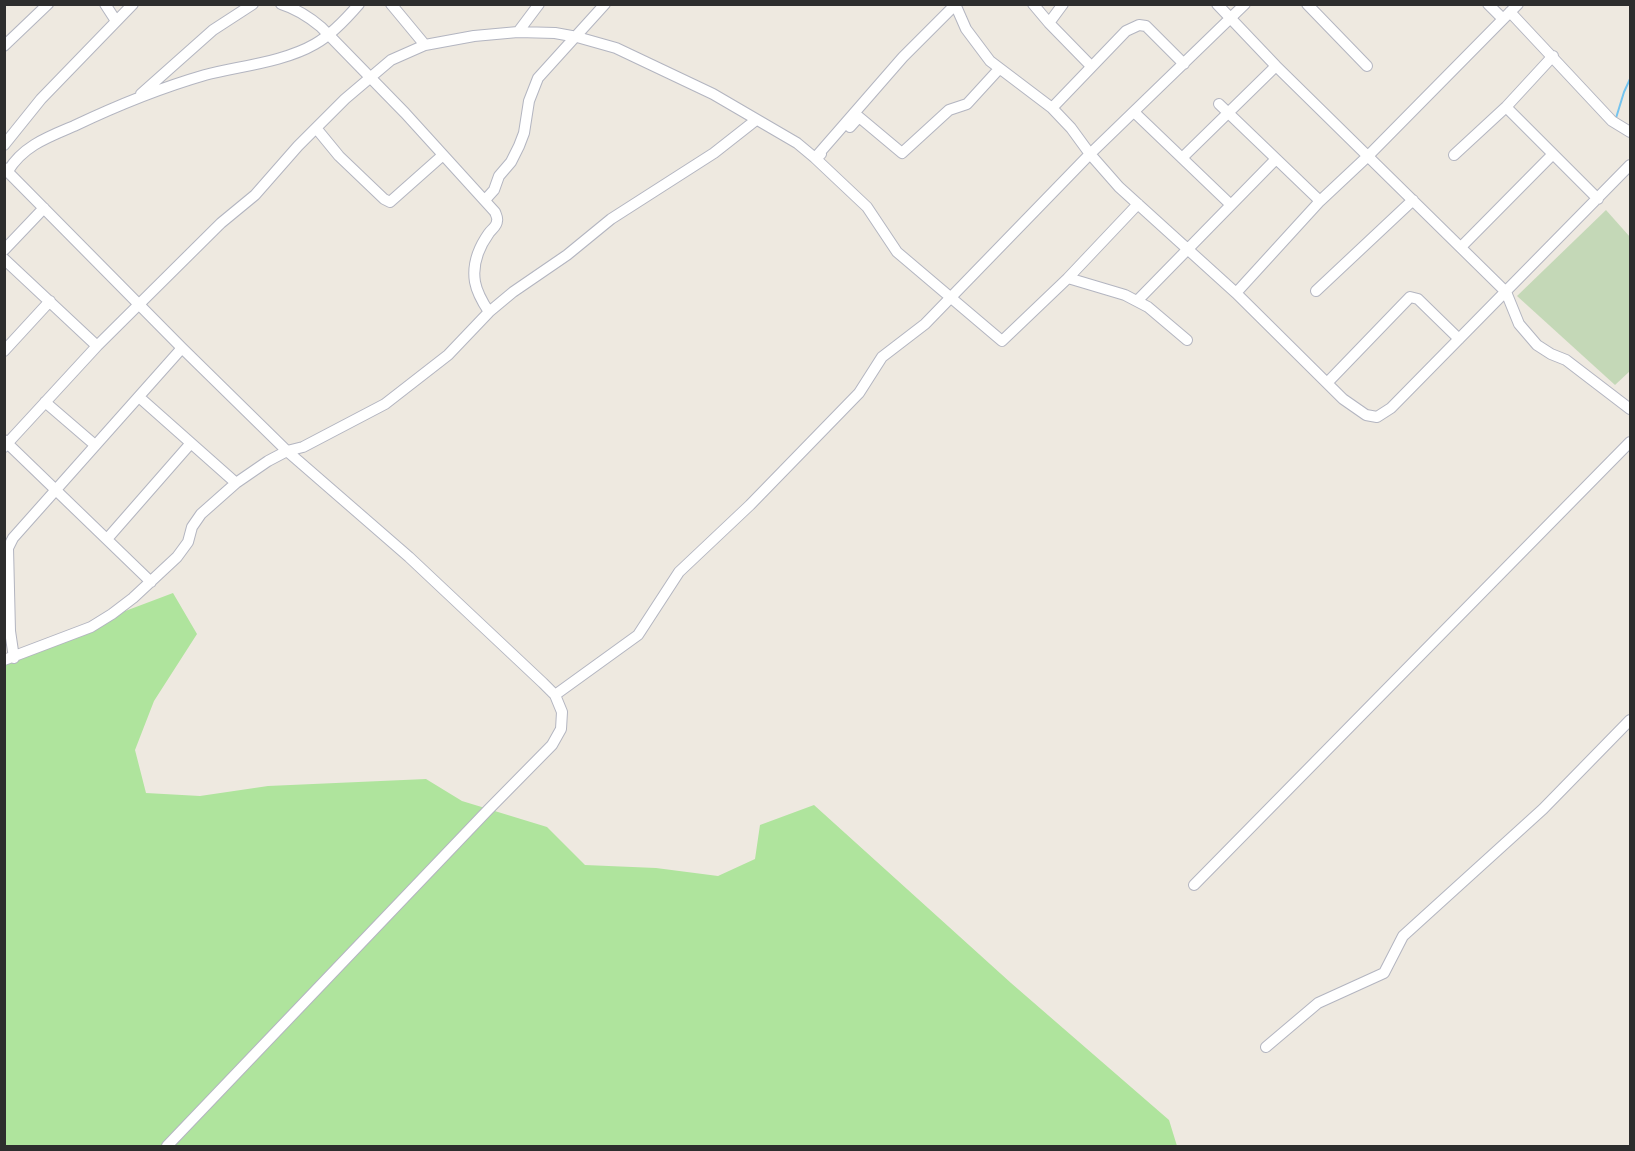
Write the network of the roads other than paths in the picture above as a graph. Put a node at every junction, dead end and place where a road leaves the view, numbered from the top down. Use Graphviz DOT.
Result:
graph roads {
  1 [pos="48,4"];
  2 [pos="105,4"];
  3 [pos="133,4"];
  4 [pos="253,4"];
  5 [pos="281,4"];
  6 [pos="359,4"];
  7 [pos="392,4"];
  8 [pos="539,4"];
  9 [pos="605,4"];
  10 [pos="1033,4"];
  11 [pos="1064,4"];
  12 [pos="1217,4"];
  13 [pos="1245,4"];
  14 [pos="1307,4"];
  15 [pos="1488,4"];
  16 [pos="955,5"];
  17 [pos="1510,12"];
  18 [pos="1231,18"];
  19 [pos="116,21"];
  20 [pos="1049,23"];
  21 [pos="518,32"];
  22 [pos="328,34"];
  23 [pos="577,37"];
  24 [pos="425,45"];
  25 [pos="4,46"];
  26 [pos="1553,56"];
  27 [pos="1184,64"];
  28 [pos="1091,66"];
  29 [pos="1276,66"];
  30 [pos="1367,66"];
  31 [pos="999,69"];
  32 [pos="369,77"];
  33 [pos="134,100"];
  34 [pos="1219,104"];
  35 [pos="1506,107"];
  36 [pos="1052,108"];
  37 [pos="1134,112"];
  38 [pos="1228,113"];
  39 [pos="756,120"];
  40 [pos="316,128"];
  41 [pos="1630,132"];
  42 [pos="4,145"];
  43 [pos="1090,154"];
  44 [pos="1553,154"];
  45 [pos="443,155"];
  46 [pos="1454,155"];
  47 [pos="1368,156"];
  48 [pos="815,158"];
  49 [pos="1182,158"];
  50 [pos="1276,159"];
  51 [pos="1630,165"];
  52 [pos="6,170"];
  53 [pos="1598,199"];
  54 [pos="485,200"];
  55 [pos="1413,200"];
  56 [pos="1320,201"];
  57 [pos="1138,204"];
  58 [pos="1231,205"];
  59 [pos="44,208"];
  60 [pos="1461,247"];
  61 [pos="1188,249"];
  62 [pos="4,250"];
  63 [pos="4,259"];
  64 [pos="1068,278"];
  65 [pos="1316,291"];
  66 [pos="1506,292"];
  67 [pos="1236,293"];
  68 [pos="952,297"];
  69 [pos="50,301"];
  70 [pos="1137,302"];
  71 [pos="139,303"];
  72 [pos="489,312"];
  73 [pos="9,338"];
  74 [pos="1459,339"];
  75 [pos="1187,340"];
  76 [pos="97,346"];
  77 [pos="182,348"];
  78 [pos="4,351"];
  79 [pos="1327,383"];
  80 [pos="138,397"];
  81 [pos="45,402"];
  82 [pos="1630,409"];
  83 [pos="1630,442"];
  84 [pos="6,443"];
  85 [pos="191,443"];
  86 [pos="95,446"];
  87 [pos="287,451"];
  88 [pos="236,483"];
  89 [pos="55,489"];
  90 [pos="9,535"];
  91 [pos="107,539"];
  92 [pos="151,582"];
  93 [pos="7,629"];
  94 [pos="9,659"];
  95 [pos="555,696"];
  96 [pos="1630,720"];
  97 [pos="1194,885"];
  98 [pos="1266,1047"];
  99 [pos="167,1146"];
  1 -- 25 [label="street"];
  2 -- 19 [label="street"];
  3 -- 19 [label="street"];
  4 -- 33 [label="street"];
  5 -- 22 [label="street"];
  6 -- 22 [label="street"];
  7 -- 24 [label="street"];
  8 -- 21 [label="street"];
  9 -- 23 [label="street"];
  10 -- 20 [label="street"];
  11 -- 20 [label="street"];
  12 -- 18 [label="street"];
  13 -- 18 [label="street"];
  14 -- 30 [label="street"];
  15 -- 17 [label="street"];
  16 -- 31 [label="street"];
  16 -- 48 [label="street"];
  17 -- 26 [label="street"];
  17 -- 47 [label="street"];
  18 -- 27 [label="street"];
  18 -- 29 [label="street"];
  19 -- 42 [label="street"];
  20 -- 28 [label="street"];
  21 -- 23 [label="street"];
  21 -- 24 [label="street"];
  22 -- 32 [label="street"];
  22 -- 33 [label="street"];
  23 -- 39 [label="street"];
  23 -- 54 [label="street"];
  24 -- 32 [label="street"];
  26 -- 35 [label="street"];
  26 -- 41 [label="street"];
  27 -- 28 [label="street"];
  27 -- 37 [label="street"];
  28 -- 36 [label="street"];
  29 -- 38 [label="street"];
  29 -- 47 [label="street"];
  31 -- 36 [label="street"];
  31 -- 48 [label="street"];
  32 -- 40 [label="street"];
  32 -- 45 [label="street"];
  33 -- 52 [label="street"];
  34 -- 38 [label="street"];
  35 -- 44 [label="street"];
  35 -- 46 [label="street"];
  36 -- 43 [label="street"];
  37 -- 43 [label="street"];
  37 -- 49 [label="street"];
  38 -- 49 [label="street"];
  38 -- 50 [label="street"];
  39 -- 48 [label="street"];
  39 -- 72 [label="street"];
  40 -- 45 [label="street"];
  40 -- 71 [label="street"];
  43 -- 57 [label="street"];
  43 -- 68 [label="street"];
  44 -- 53 [label="street"];
  44 -- 60 [label="street"];
  45 -- 54 [label="street"];
  47 -- 55 [label="street"];
  47 -- 56 [label="street"];
  48 -- 68 [label="street"];
  49 -- 58 [label="street"];
  50 -- 56 [label="street"];
  50 -- 58 [label="street"];
  51 -- 53 [label="street"];
  52 -- 59 [label="street"];
  53 -- 66 [label="street"];
  54 -- 72 [label="street"];
  55 -- 60 [label="street"];
  55 -- 65 [label="street"];
  56 -- 67 [label="street"];
  57 -- 61 [label="street"];
  57 -- 64 [label="street"];
  58 -- 61 [label="street"];
  59 -- 62 [label="street"];
  59 -- 71 [label="street"];
  60 -- 66 [label="street"];
  61 -- 67 [label="street"];
  61 -- 70 [label="street"];
  63 -- 69 [label="street"];
  64 -- 68 [label="street"];
  64 -- 70 [label="street"];
  66 -- 74 [label="street"];
  66 -- 82 [label="street"];
  67 -- 79 [label="street"];
  68 -- 95 [label="street"];
  69 -- 73 [label="street"];
  69 -- 76 [label="street"];
  70 -- 75 [label="street"];
  71 -- 76 [label="street"];
  71 -- 77 [label="street"];
  72 -- 87 [label="street"];
  73 -- 78 [label="street"];
  74 -- 79 [label="street"];
  74 -- 79 [label="street"];
  76 -- 81 [label="street"];
  77 -- 80 [label="street"];
  77 -- 87 [label="street"];
  80 -- 85 [label="street"];
  80 -- 86 [label="street"];
  81 -- 84 [label="street"];
  81 -- 86 [label="street"];
  83 -- 97 [label="street"];
  84 -- 89 [label="street"];
  85 -- 88 [label="street"];
  85 -- 91 [label="street"];
  86 -- 89 [label="street"];
  87 -- 88 [label="street"];
  87 -- 95 [label="street"];
  88 -- 92 [label="street"];
  89 -- 90 [label="street"];
  89 -- 91 [label="street"];
  90 -- 93 [label="street"];
  91 -- 92 [label="street"];
  92 -- 94 [label="street"];
  93 -- 94 [label="street"];
  95 -- 99 [label="street"];
  96 -- 98 [label="street"];
}
